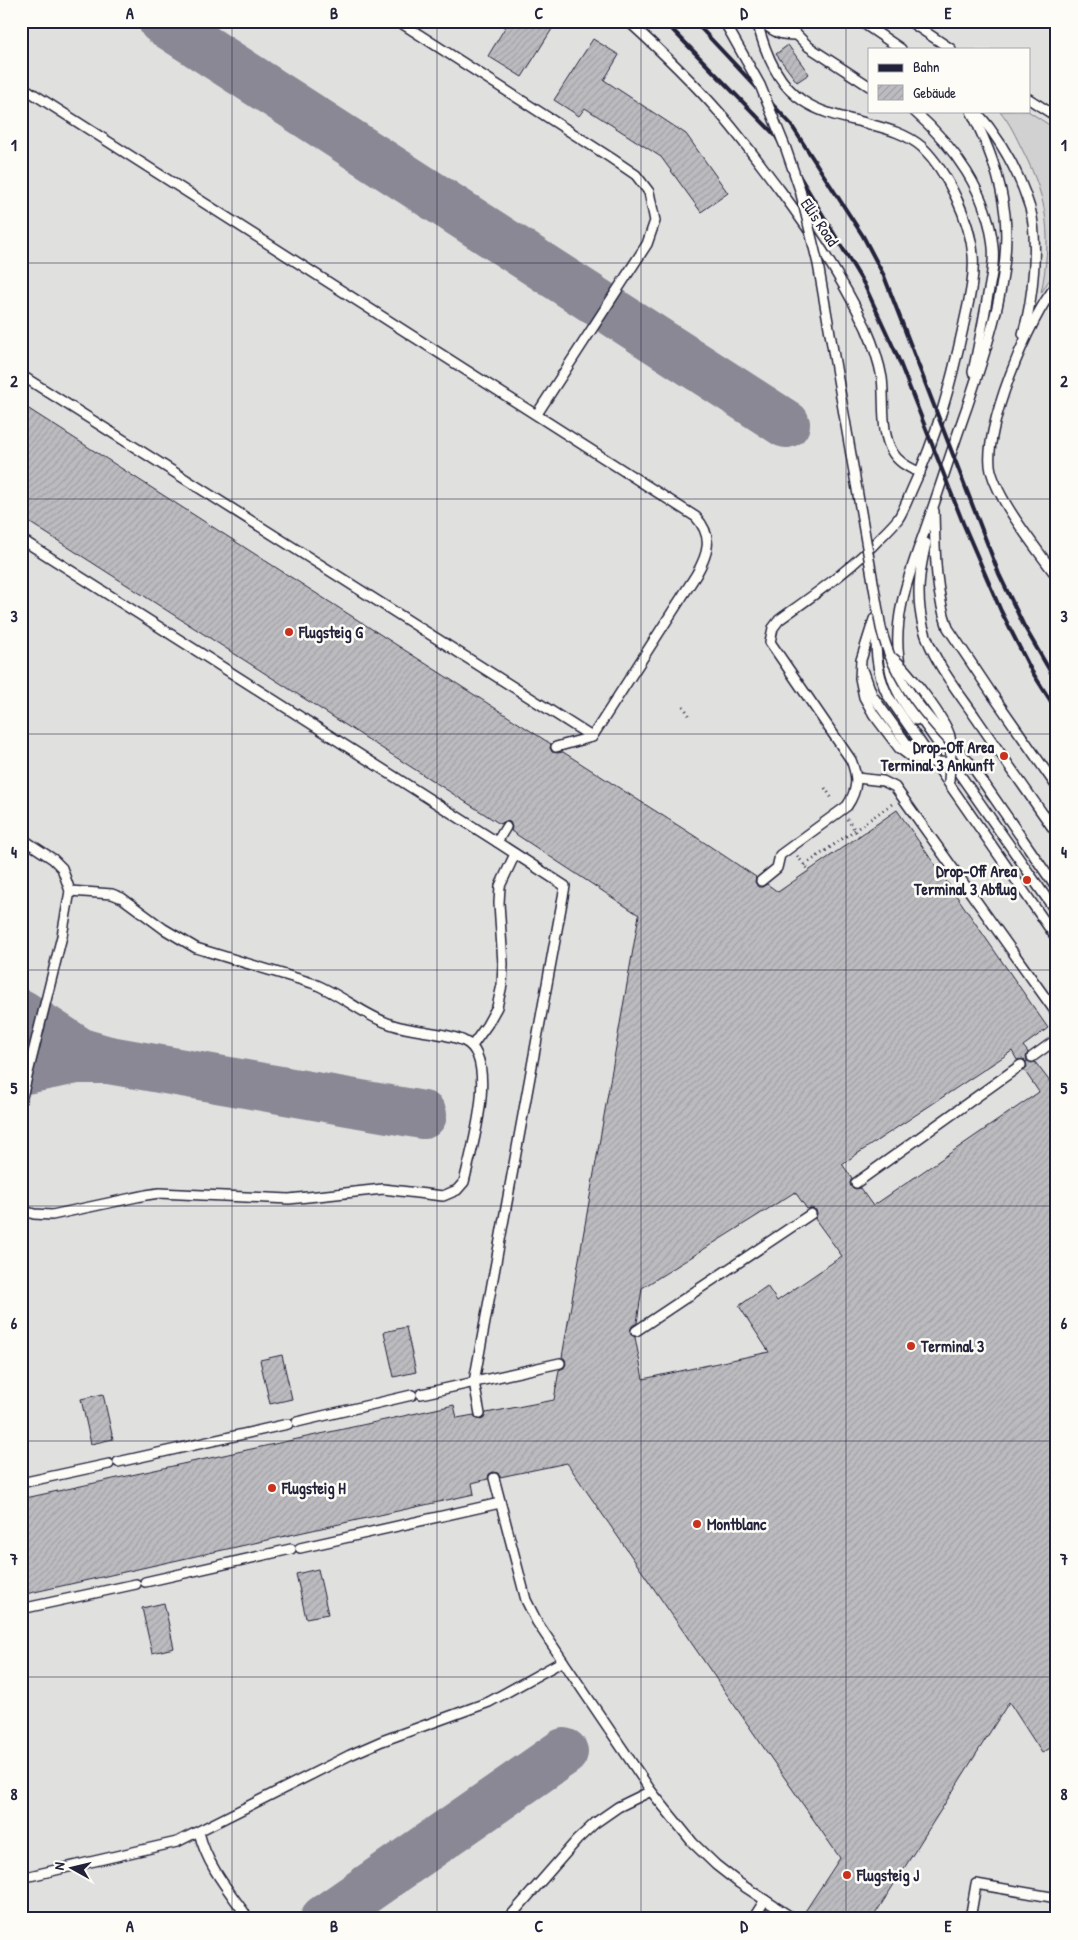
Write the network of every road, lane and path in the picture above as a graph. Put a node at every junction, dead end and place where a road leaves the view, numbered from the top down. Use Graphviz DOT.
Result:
graph roads {
  1 [pos="398,21"];
  2 [pos="628,21"];
  3 [pos="724,21"];
  4 [pos="757,21"];
  5 [pos="762,21"];
  6 [pos="782,21"];
  7 [pos="860,21"];
  8 [pos="909,21"];
  9 [pos="795,36"];
  10 [pos="900,48"];
  11 [pos="950,48"];
  12 [pos="868,85"];
  13 [pos="21,86"];
  14 [pos="1030,100"];
  15 [pos="915,112"];
  16 [pos="972,112"];
  17 [pos="977,112"];
  18 [pos="1057,117"];
  19 [pos="1057,285"];
  20 [pos="1012,372"];
  21 [pos="21,375"];
  22 [pos="536,414"];
  23 [pos="964,414"];
  24 [pos="920,473"];
  25 [pos="933,506"];
  26 [pos="21,539"];
  27 [pos="1057,577"];
  28 [pos="878,607"];
  29 [pos="876,653"];
  30 [pos="888,655"];
  31 [pos="897,693"];
  32 [pos="682,706"];
  33 [pos="691,718"];
  34 [pos="592,736"];
  35 [pos="950,743"];
  36 [pos="556,747"];
  37 [pos="934,762"];
  38 [pos="949,762"];
  39 [pos="970,763"];
  40 [pos="857,778"];
  41 [pos="949,783"];
  42 [pos="1057,787"];
  43 [pos="895,788"];
  44 [pos="506,827"];
  45 [pos="1057,834"];
  46 [pos="21,838"];
  47 [pos="497,842"];
  48 [pos="515,854"];
  49 [pos="805,865"];
  50 [pos="761,881"];
  51 [pos="1057,889"];
  52 [pos="70,891"];
  53 [pos="1057,913"];
  54 [pos="1057,939"];
  55 [pos="1057,1014"];
  56 [pos="1057,1039"];
  57 [pos="472,1046"];
  58 [pos="1032,1057"];
  59 [pos="1021,1065"];
  60 [pos="21,1101"];
  61 [pos="856,1183"];
  62 [pos="21,1210"];
  63 [pos="811,1214"];
  64 [pos="636,1331"];
  65 [pos="560,1363"];
  66 [pos="474,1382"];
  67 [pos="480,1414"];
  68 [pos="494,1478"];
  69 [pos="21,1483"];
  70 [pos="500,1503"];
  71 [pos="21,1609"];
  72 [pos="562,1662"];
  73 [pos="651,1791"];
  74 [pos="199,1832"];
  75 [pos="21,1878"];
  76 [pos="1057,1898"];
  77 [pos="765,1900"];
  78 [pos="249,1919"];
  79 [pos="508,1919"];
  80 [pos="753,1919"];
  81 [pos="794,1919"];
  82 [pos="970,1919"];
  1 -- 22 [label="lane"];
  2 -- 24 [label="lane, Ellis Road"];
  3 -- 28 [label="lane, bridge"];
  4 -- 24 [label="lane"];
  5 -- 9 [label="lane"];
  6 -- 9 [label="lane"];
  7 -- 10 [label="lane"];
  8 -- 11 [label="lane"];
  9 -- 12 [label="lane"];
  13 -- 22 [label="lane"];
  14 -- 18 [label="lane"];
  15 -- 23 [label="lane"];
  16 -- 23 [label="lane"];
  17 -- 20 [label="lane"];
  19 -- 20 [label="lane"];
  20 -- 27 [label="lane"];
  21 -- 34 [label="lane"];
  22 -- 34 [label="lane"];
  23 -- 25 [label="lane"];
  24 -- 40 [label="lane"];
  25 -- 42 [label="lane"];
  25 -- 45 [label="lane"];
  25 -- 53 [label="lane"];
  26 -- 47 [label="lane"];
  28 -- 29 [label="lane, bridge"];
  28 -- 30 [label="lane, bridge"];
  28 -- 37 [label="lane"];
  29 -- 31 [label="lane"];
  29 -- 37 [label="lane"];
  30 -- 31 [label="lane"];
  30 -- 35 [label="lane, bridge"];
  31 -- 38 [label="lane"];
  32 -- 33 [label="path"];
  34 -- 36 [label="lane"];
  35 -- 38 [label="lane, bridge"];
  35 -- 39 [label="lane, bridge"];
  37 -- 38 [label="lane, bridge"];
  37 -- 41 [label="lane"];
  38 -- 39 [label="lane, bridge"];
  38 -- 41 [label="lane, bridge"];
  39 -- 51 [label="lane"];
  40 -- 43 [label="lane"];
  40 -- 50 [label="lane"];
  41 -- 54 [label="lane"];
  43 -- 49 [label="path"];
  43 -- 55 [label="lane"];
  44 -- 47 [label="lane"];
  46 -- 52 [label="lane"];
  47 -- 48 [label="lane"];
  48 -- 57 [label="lane"];
  48 -- 66 [label="lane"];
  52 -- 57 [label="lane"];
  52 -- 60 [label="lane"];
  56 -- 58 [label="lane"];
  57 -- 62 [label="lane"];
  59 -- 61 [label="lane"];
  63 -- 64 [label="lane"];
  65 -- 66 [label="lane"];
  66 -- 67 [label="lane"];
  66 -- 69 [label="lane"];
  68 -- 70 [label="lane"];
  70 -- 71 [label="lane"];
  70 -- 72 [label="lane"];
  72 -- 73 [label="lane"];
  72 -- 74 [label="lane"];
  73 -- 77 [label="lane"];
  73 -- 79 [label="lane"];
  74 -- 75 [label="lane"];
  74 -- 78 [label="lane"];
  76 -- 82 [label="lane"];
  77 -- 80 [label="lane"];
  77 -- 81 [label="lane"];
}
